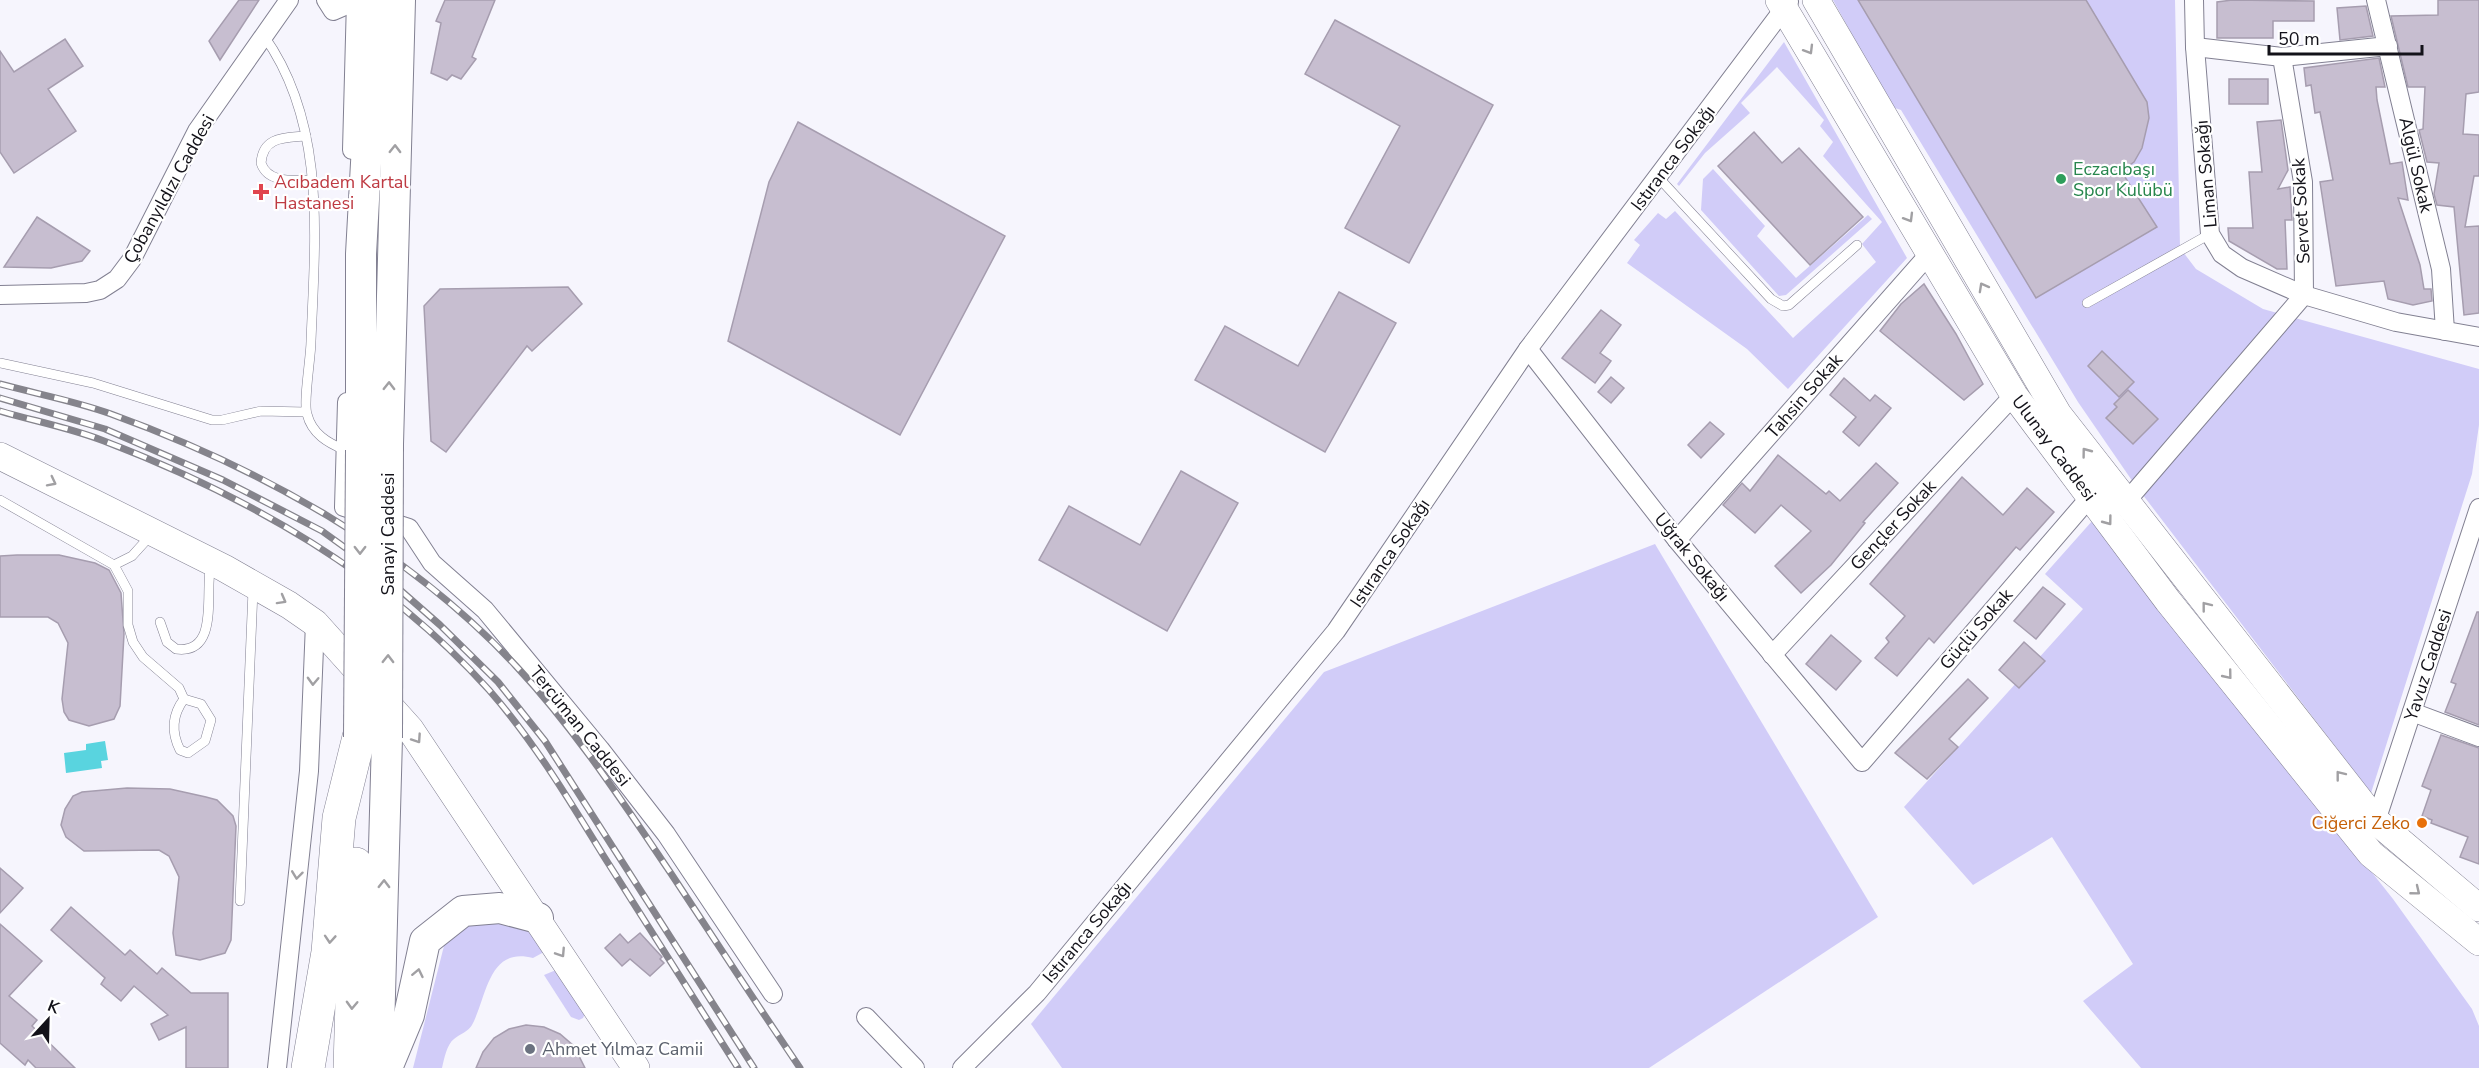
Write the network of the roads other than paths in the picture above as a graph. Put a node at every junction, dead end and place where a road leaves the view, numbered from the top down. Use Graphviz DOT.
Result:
graph roads {
  1 [pos="289,0"];
  2 [pos="362,0"];
  3 [pos="400,0"];
  4 [pos="1816,0"];
  5 [pos="2194,0"];
  6 [pos="2376,0"];
  7 [pos="1784,3"];
  8 [pos="329,5"];
  9 [pos="264,36"];
  10 [pos="2388,46"];
  11 [pos="2195,48"];
  12 [pos="2282,57"];
  13 [pos="306,136"];
  14 [pos="1658,177"];
  15 [pos="313,180"];
  16 [pos="2210,234"];
  17 [pos="1857,245"];
  18 [pos="1930,252"];
  19 [pos="0,295"];
  20 [pos="2304,295"];
  21 [pos="2087,303"];
  22 [pos="2445,330"];
  23 [pos="2479,337"];
  24 [pos="1528,350"];
  25 [pos="0,363"];
  26 [pos="2014,395"];
  27 [pos="306,412"];
  28 [pos="365,448"];
  29 [pos="0,456"];
  30 [pos="2090,497"];
  31 [pos="0,500"];
  32 [pos="2125,503"];
  33 [pos="2479,508"];
  34 [pos="153,533"];
  35 [pos="1677,540"];
  36 [pos="211,562"];
  37 [pos="114,565"];
  38 [pos="253,584"];
  39 [pos="160,622"];
  40 [pos="315,623"];
  41 [pos="1772,655"];
  42 [pos="184,699"];
  43 [pos="2412,712"];
  44 [pos="373,737"];
  45 [pos="2479,737"];
  46 [pos="1862,762"];
  47 [pos="2376,821"];
  48 [pos="2371,854"];
  49 [pos="240,901"];
  50 [pos="2479,908"];
  51 [pos="538,918"];
  52 [pos="2479,942"];
  53 [pos="773,994"];
  54 [pos="866,1017"];
  55 [pos="277,1068"];
  56 [pos="308,1068"];
  57 [pos="350,1068"];
  58 [pos="378,1068"];
  59 [pos="387,1068"];
  60 [pos="636,1068"];
  61 [pos="915,1068"];
  62 [pos="962,1068"];
  1 -- 9 [label="street, Çobanyıldızı Caddesi"];
  2 -- 8 [label="street"];
  2 -- 28 [label="main road, Sanayi Caddesi"];
  28 -- 3 [label="main road, Sanayi Caddesi, one-way"];
  32 -- 4 [label="street, Ulunay Caddesi, one-way"];
  5 -- 11 [label="street, Liman Sokağı"];
  6 -- 10 [label="street, Algül Sokak"];
  7 -- 14 [label="street, Istıranca Sokağı"];
  7 -- 18 [label="street, Ulunay Caddesi, one-way"];
  9 -- 13 [label="lane"];
  9 -- 19 [label="street, Çobanyıldızı Caddesi"];
  10 -- 12 [label="street"];
  10 -- 22 [label="street, Algül Sokak"];
  11 -- 12 [label="street"];
  11 -- 16 [label="street, Liman Sokağı"];
  12 -- 20 [label="street, Servet Sokak"];
  13 -- 15 [label="lane"];
  13 -- 15 [label="lane"];
  14 -- 17 [label="lane"];
  14 -- 24 [label="street, Istıranca Sokağı"];
  15 -- 27 [label="lane"];
  16 -- 20 [label="street, Liman Sokağı"];
  16 -- 21 [label="lane"];
  18 -- 26 [label="street, Ulunay Caddesi"];
  18 -- 35 [label="street, Tahsin Sokak"];
  20 -- 22 [label="street, Liman Sokağı"];
  20 -- 32 [label="street"];
  22 -- 23 [label="street, Liman Sokağı"];
  24 -- 35 [label="street, Uğrak Sokağı"];
  24 -- 62 [label="street, Istıranca Sokağı"];
  25 -- 27 [label="lane"];
  26 -- 30 [label="street, Ulunay Caddesi"];
  26 -- 41 [label="street, Gençler Sokak"];
  27 -- 28 [label="lane"];
  28 -- 44 [label="main road, Sanayi Caddesi, bridge"];
  28 -- 53 [label="street, Tercüman Caddesi"];
  29 -- 34 [label="street, one-way"];
  30 -- 46 [label="street, Güçlü Sokak"];
  30 -- 48 [label="street, Ulunay Caddesi, one-way"];
  31 -- 37 [label="lane"];
  47 -- 32 [label="street, Ulunay Caddesi, one-way"];
  33 -- 43 [label="street, Yavuz Caddesi"];
  34 -- 36 [label="street"];
  34 -- 37 [label="lane"];
  35 -- 41 [label="street, Uğrak Sokağı"];
  36 -- 38 [label="street"];
  36 -- 39 [label="lane"];
  37 -- 42 [label="lane"];
  38 -- 40 [label="street, one-way"];
  38 -- 49 [label="lane"];
  40 -- 51 [label="street, one-way"];
  40 -- 55 [label="street, one-way"];
  41 -- 46 [label="street, Uğrak Sokağı"];
  42 -- 42 [label="lane"];
  43 -- 45 [label="street"];
  43 -- 47 [label="street, Yavuz Caddesi"];
  44 -- 56 [label="highway, one-way"];
  44 -- 57 [label="highway, one-way"];
  58 -- 44 [label="main road, Sanayi Caddesi, one-way"];
  47 -- 48 [label="street"];
  47 -- 50 [label="street, Ulunay Caddesi"];
  48 -- 52 [label="street, Ulunay Caddesi, one-way"];
  59 -- 51 [label="main road, one-way"];
  51 -- 60 [label="street, one-way"];
  54 -- 61 [label="street"];
}
